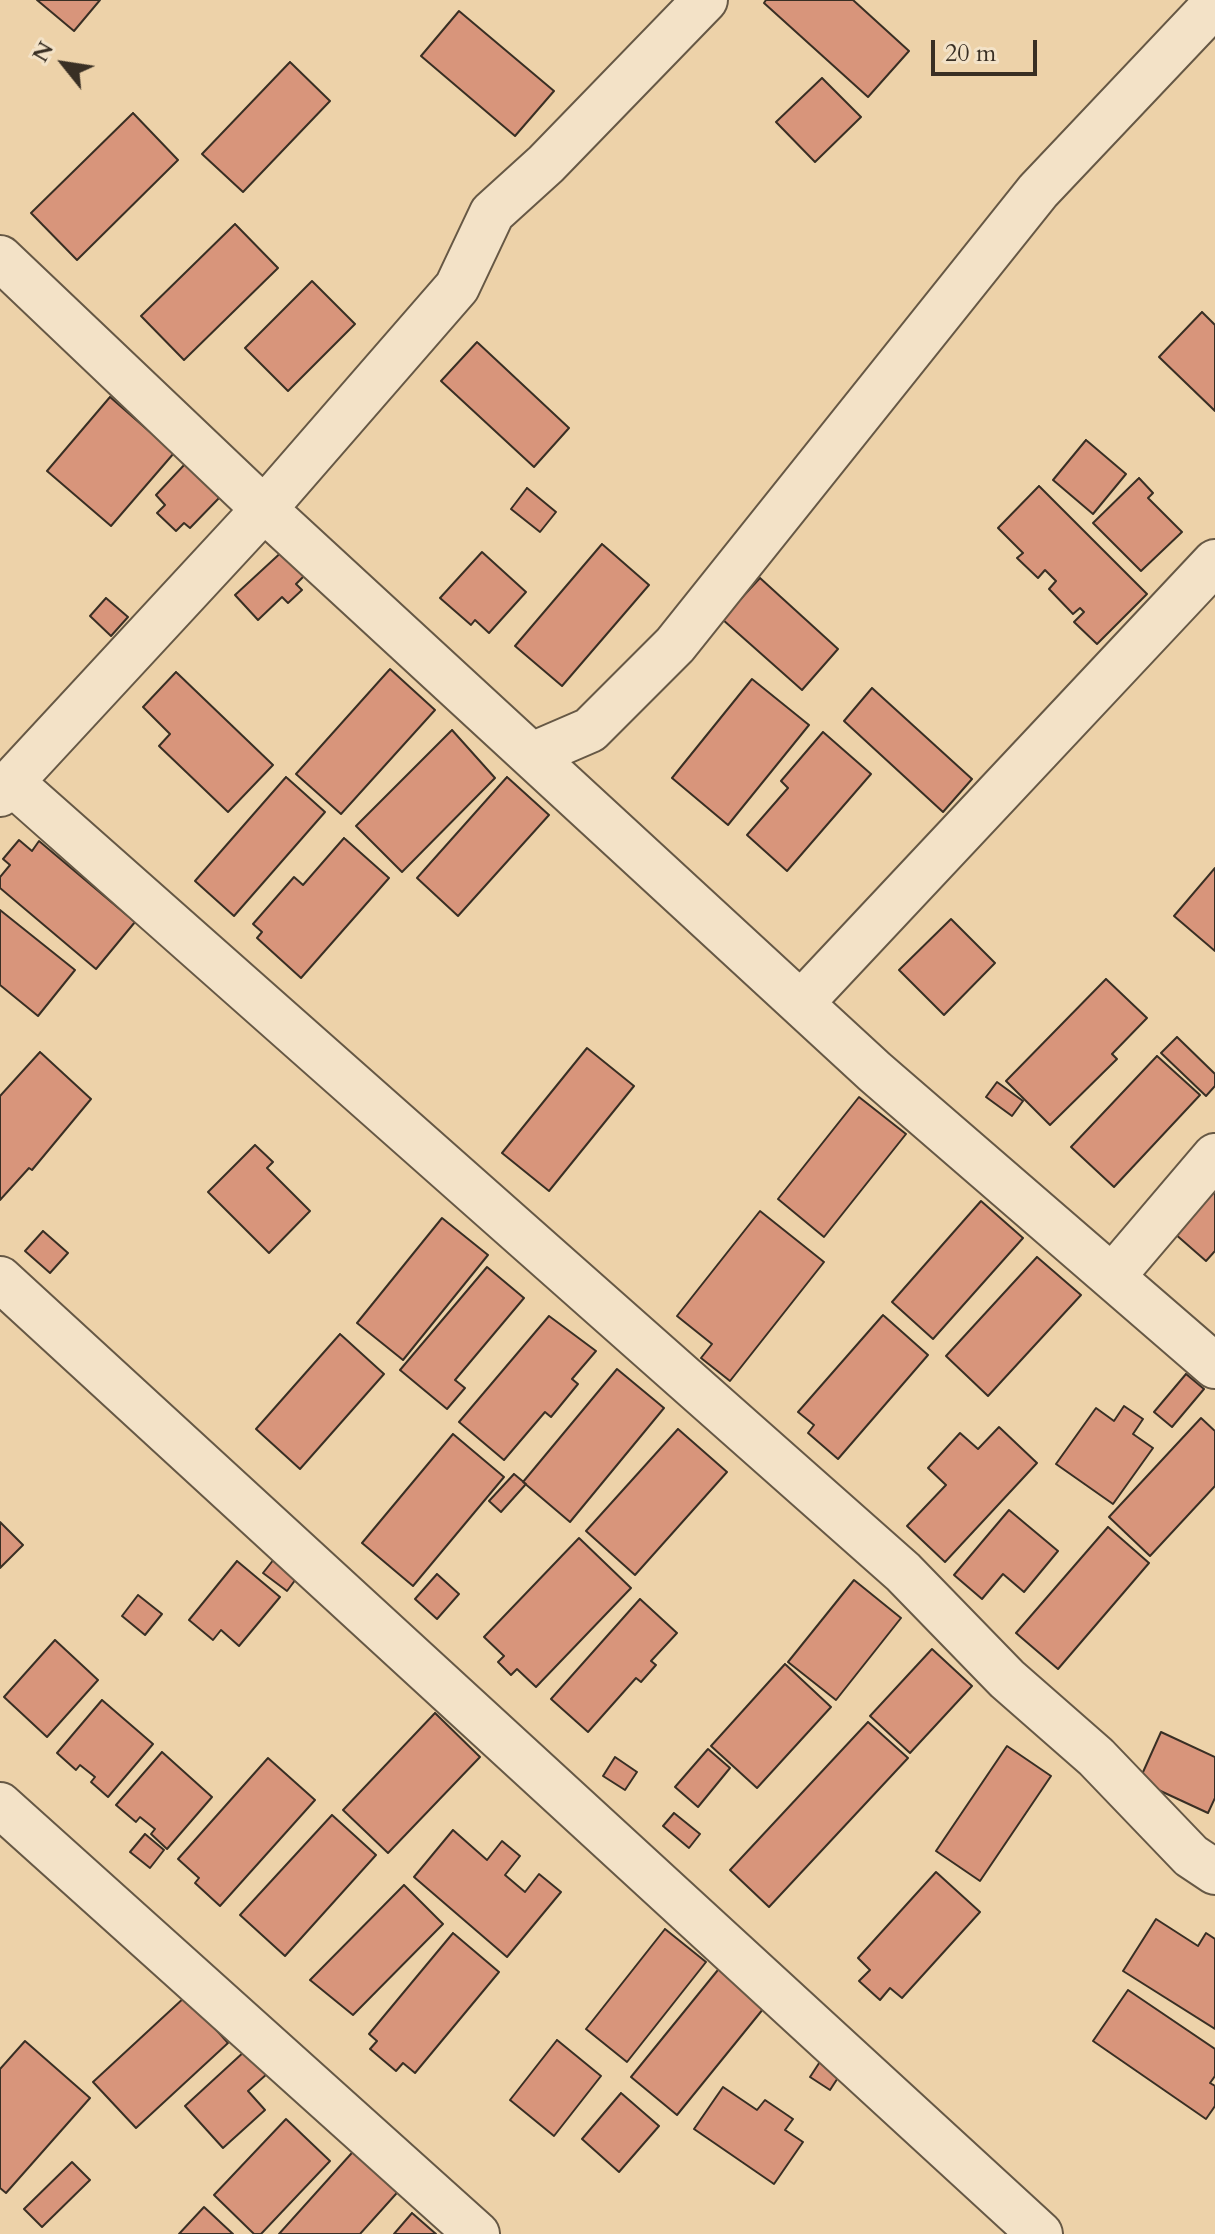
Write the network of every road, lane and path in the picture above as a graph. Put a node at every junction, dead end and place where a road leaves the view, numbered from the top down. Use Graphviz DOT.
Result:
graph roads {
  1 [pos="705,0"];
  2 [pos="1215,4"];
  3 [pos="0,258"];
  4 [pos="264,509"];
  5 [pos="1215,562"];
  6 [pos="532,755"];
  7 [pos="6,788"];
  8 [pos="802,1002"];
  9 [pos="1215,1156"];
  10 [pos="1112,1277"];
  11 [pos="0,1279"];
  12 [pos="1215,1366"];
  13 [pos="0,1805"];
  14 [pos="1215,1872"];
  15 [pos="477,2234"];
  16 [pos="1040,2234"];
  1 -- 4 [label="street"];
  2 -- 6 [label="street"];
  3 -- 4 [label="street"];
  4 -- 6 [label="street"];
  4 -- 7 [label="street"];
  5 -- 8 [label="street"];
  6 -- 8 [label="street"];
  7 -- 14 [label="street"];
  8 -- 10 [label="street"];
  9 -- 10 [label="street"];
  10 -- 12 [label="street"];
  11 -- 16 [label="street"];
  13 -- 15 [label="street"];
}
